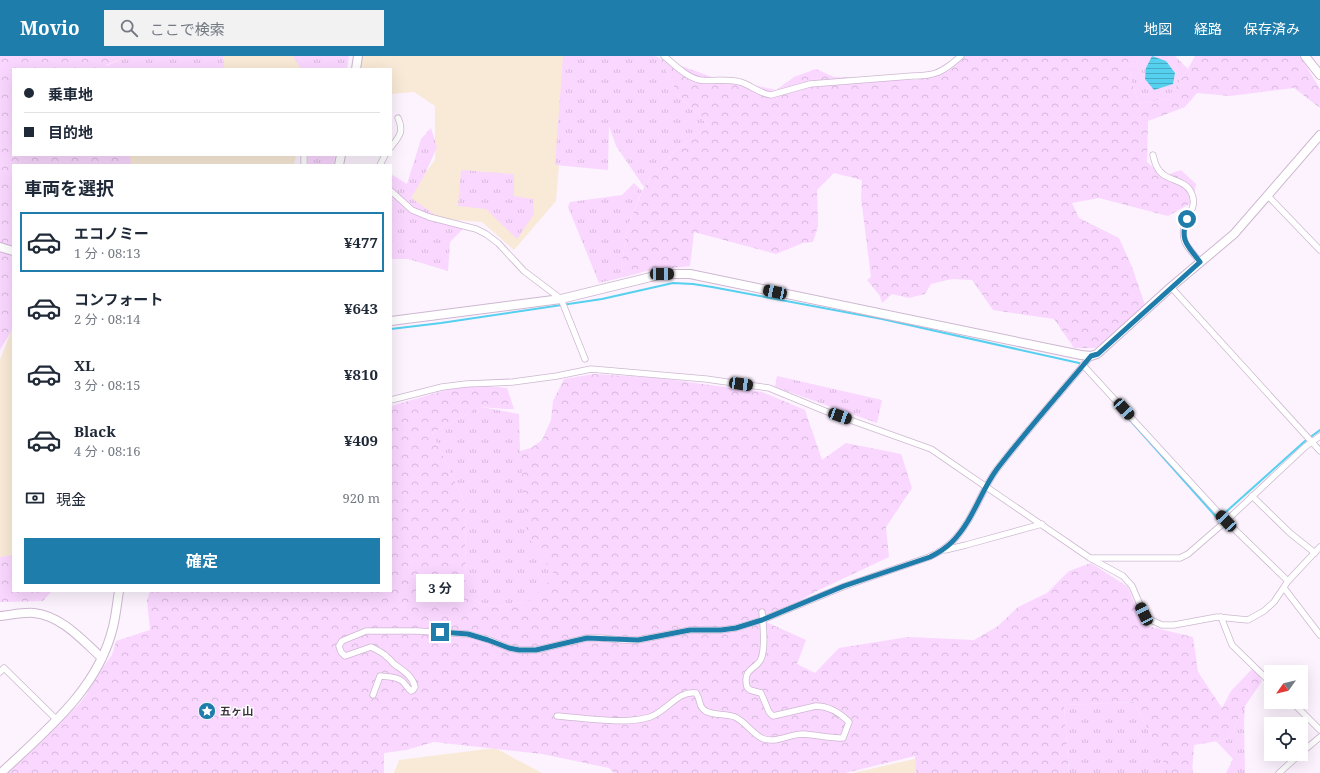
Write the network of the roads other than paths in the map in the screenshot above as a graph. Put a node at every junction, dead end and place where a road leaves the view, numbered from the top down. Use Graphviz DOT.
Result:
graph roads {
  1 [pos="358,56"];
  2 [pos="664,56"];
  3 [pos="961,56"];
  4 [pos="1305,56"];
  5 [pos="356,68"];
  6 [pos="1320,75"];
  7 [pos="398,118"];
  8 [pos="1320,135"];
  9 [pos="392,146"];
  10 [pos="1153,155"];
  11 [pos="392,192"];
  12 [pos="1268,196"];
  13 [pos="0,247"];
  14 [pos="1320,250"];
  15 [pos="12,251"];
  16 [pos="1200,262"];
  17 [pos="1171,287"];
  18 [pos="561,298"];
  19 [pos="392,321"];
  20 [pos="1091,356"];
  21 [pos="585,359"];
  22 [pos="1084,365"];
  23 [pos="392,400"];
  24 [pos="1320,436"];
  25 [pos="1312,442"];
  26 [pos="1320,451"];
  27 [pos="986,486"];
  28 [pos="1252,496"];
  29 [pos="1226,521"];
  30 [pos="1042,524"];
  31 [pos="1320,547"];
  32 [pos="942,550"];
  33 [pos="1315,553"];
  34 [pos="1090,558"];
  35 [pos="1288,581"];
  36 [pos="1284,588"];
  37 [pos="119,592"];
  38 [pos="762,612"];
  39 [pos="0,616"];
  40 [pos="1221,617"];
  41 [pos="762,620"];
  42 [pos="1320,635"];
  43 [pos="102,658"];
  44 [pos="0,672"];
  45 [pos="1264,676"];
  46 [pos="372,695"];
  47 [pos="1299,709"];
  48 [pos="557,716"];
  49 [pos="57,720"];
  50 [pos="1320,730"];
  51 [pos="1320,737"];
  52 [pos="1308,748"];
  53 [pos="1293,761"];
  54 [pos="1,773"];
  55 [pos="1279,773"];
  1 -- 5 [label="street"];
  2 -- 3 [label="street"];
  4 -- 6 [label="street"];
  7 -- 9 [label="street"];
  8 -- 12 [label="street"];
  10 -- 16 [label="street"];
  11 -- 18 [label="street"];
  12 -- 14 [label="street"];
  12 -- 16 [label="street"];
  13 -- 15 [label="street"];
  16 -- 17 [label="street"];
  17 -- 20 [label="street"];
  17 -- 25 [label="street"];
  18 -- 19 [label="street"];
  18 -- 20 [label="street"];
  18 -- 21 [label="street"];
  20 -- 22 [label="street"];
  22 -- 27 [label="street"];
  22 -- 29 [label="street"];
  23 -- 27 [label="street"];
  24 -- 25 [label="street"];
  25 -- 26 [label="street"];
  25 -- 28 [label="street"];
  27 -- 30 [label="street"];
  27 -- 32 [label="street"];
  28 -- 29 [label="street"];
  28 -- 33 [label="street"];
  29 -- 34 [label="street"];
  29 -- 35 [label="street"];
  30 -- 32 [label="street"];
  30 -- 34 [label="street"];
  31 -- 33 [label="street"];
  32 -- 41 [label="street"];
  33 -- 35 [label="street"];
  34 -- 40 [label="street"];
  35 -- 36 [label="street"];
  36 -- 40 [label="street"];
  36 -- 42 [label="street"];
  37 -- 43 [label="street"];
  38 -- 41 [label="street"];
  39 -- 43 [label="street"];
  40 -- 45 [label="street"];
  41 -- 46 [label="street"];
  41 -- 48 [label="street"];
  43 -- 49 [label="street"];
  44 -- 49 [label="street"];
  47 -- 50 [label="street"];
  49 -- 54 [label="street"];
  51 -- 52 [label="street"];
  53 -- 55 [label="street"];
}
